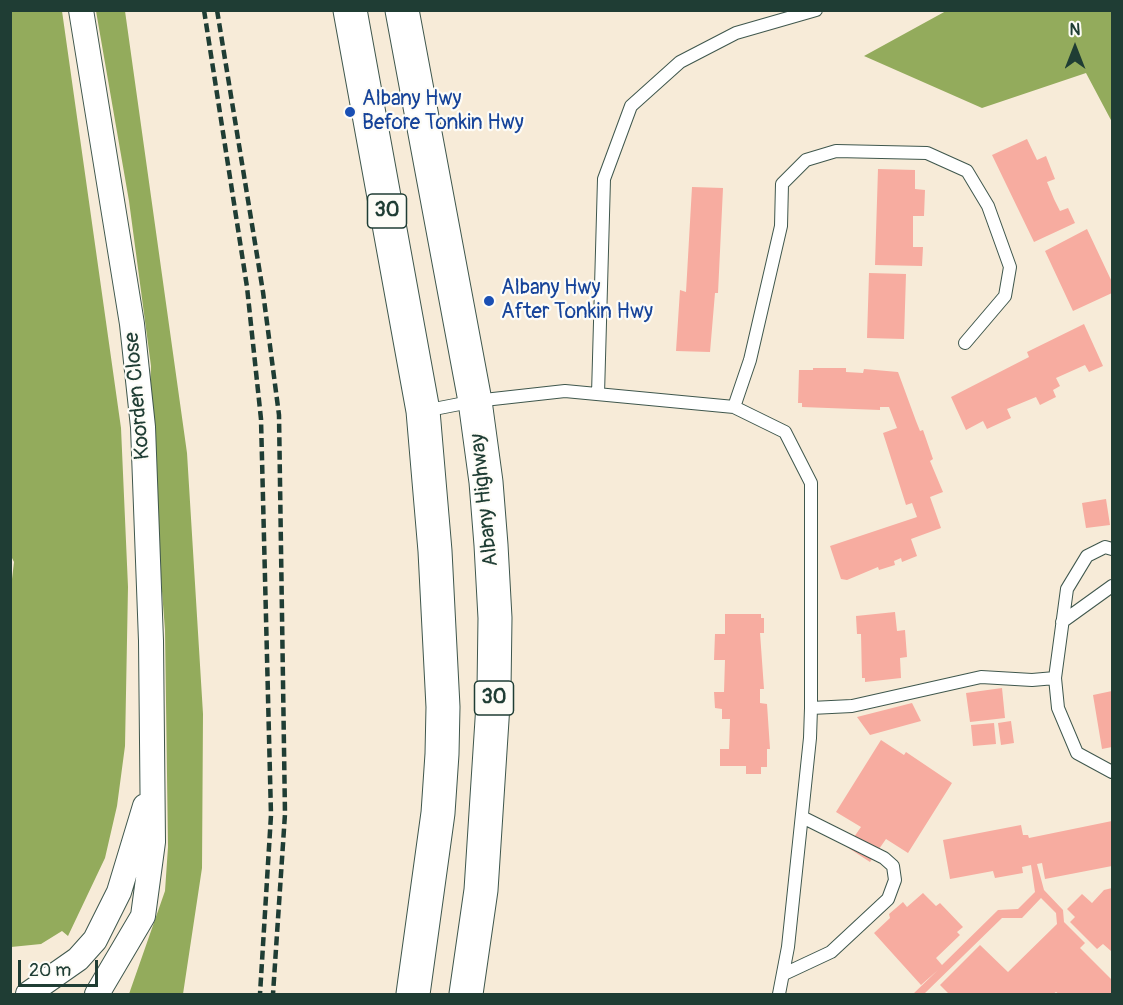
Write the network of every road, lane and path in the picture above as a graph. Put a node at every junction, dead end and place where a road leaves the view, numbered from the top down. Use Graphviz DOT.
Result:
graph roads {
  1 [pos="81,10"];
  2 [pos="350,10"];
  3 [pos="402,10"];
  4 [pos="816,10"];
  5 [pos="965,343"];
  6 [pos="598,394"];
  7 [pos="475,401"];
  8 [pos="734,407"];
  9 [pos="423,411"];
  10 [pos="1113,549"];
  11 [pos="1113,586"];
  12 [pos="1062,622"];
  13 [pos="1055,678"];
  14 [pos="811,708"];
  15 [pos="1113,772"];
  16 [pos="151,786"];
  17 [pos="802,816"];
  18 [pos="784,974"];
  19 [pos="28,994"];
  20 [pos="97,994"];
  21 [pos="413,994"];
  22 [pos="466,994"];
  23 [pos="779,994"];
  1 -- 16 [label="street, Koorden Close"];
  2 -- 9 [label="highway, 30"];
  3 -- 7 [label="highway, Albany Highway / 30"];
  4 -- 6 [label="lane"];
  5 -- 8 [label="lane"];
  6 -- 7 [label="lane"];
  6 -- 8 [label="lane"];
  7 -- 9 [label="lane"];
  7 -- 22 [label="highway, Albany Highway / 30"];
  8 -- 14 [label="lane"];
  9 -- 21 [label="highway, 30"];
  10 -- 12 [label="lane"];
  11 -- 12 [label="lane"];
  12 -- 13 [label="lane"];
  13 -- 14 [label="lane"];
  13 -- 15 [label="lane"];
  14 -- 17 [label="lane"];
  16 -- 19 [label="street, Koorden Close"];
  16 -- 20 [label="street, Koorden Close"];
  17 -- 18 [label="lane"];
  17 -- 18 [label="lane"];
  18 -- 23 [label="lane"];
}
